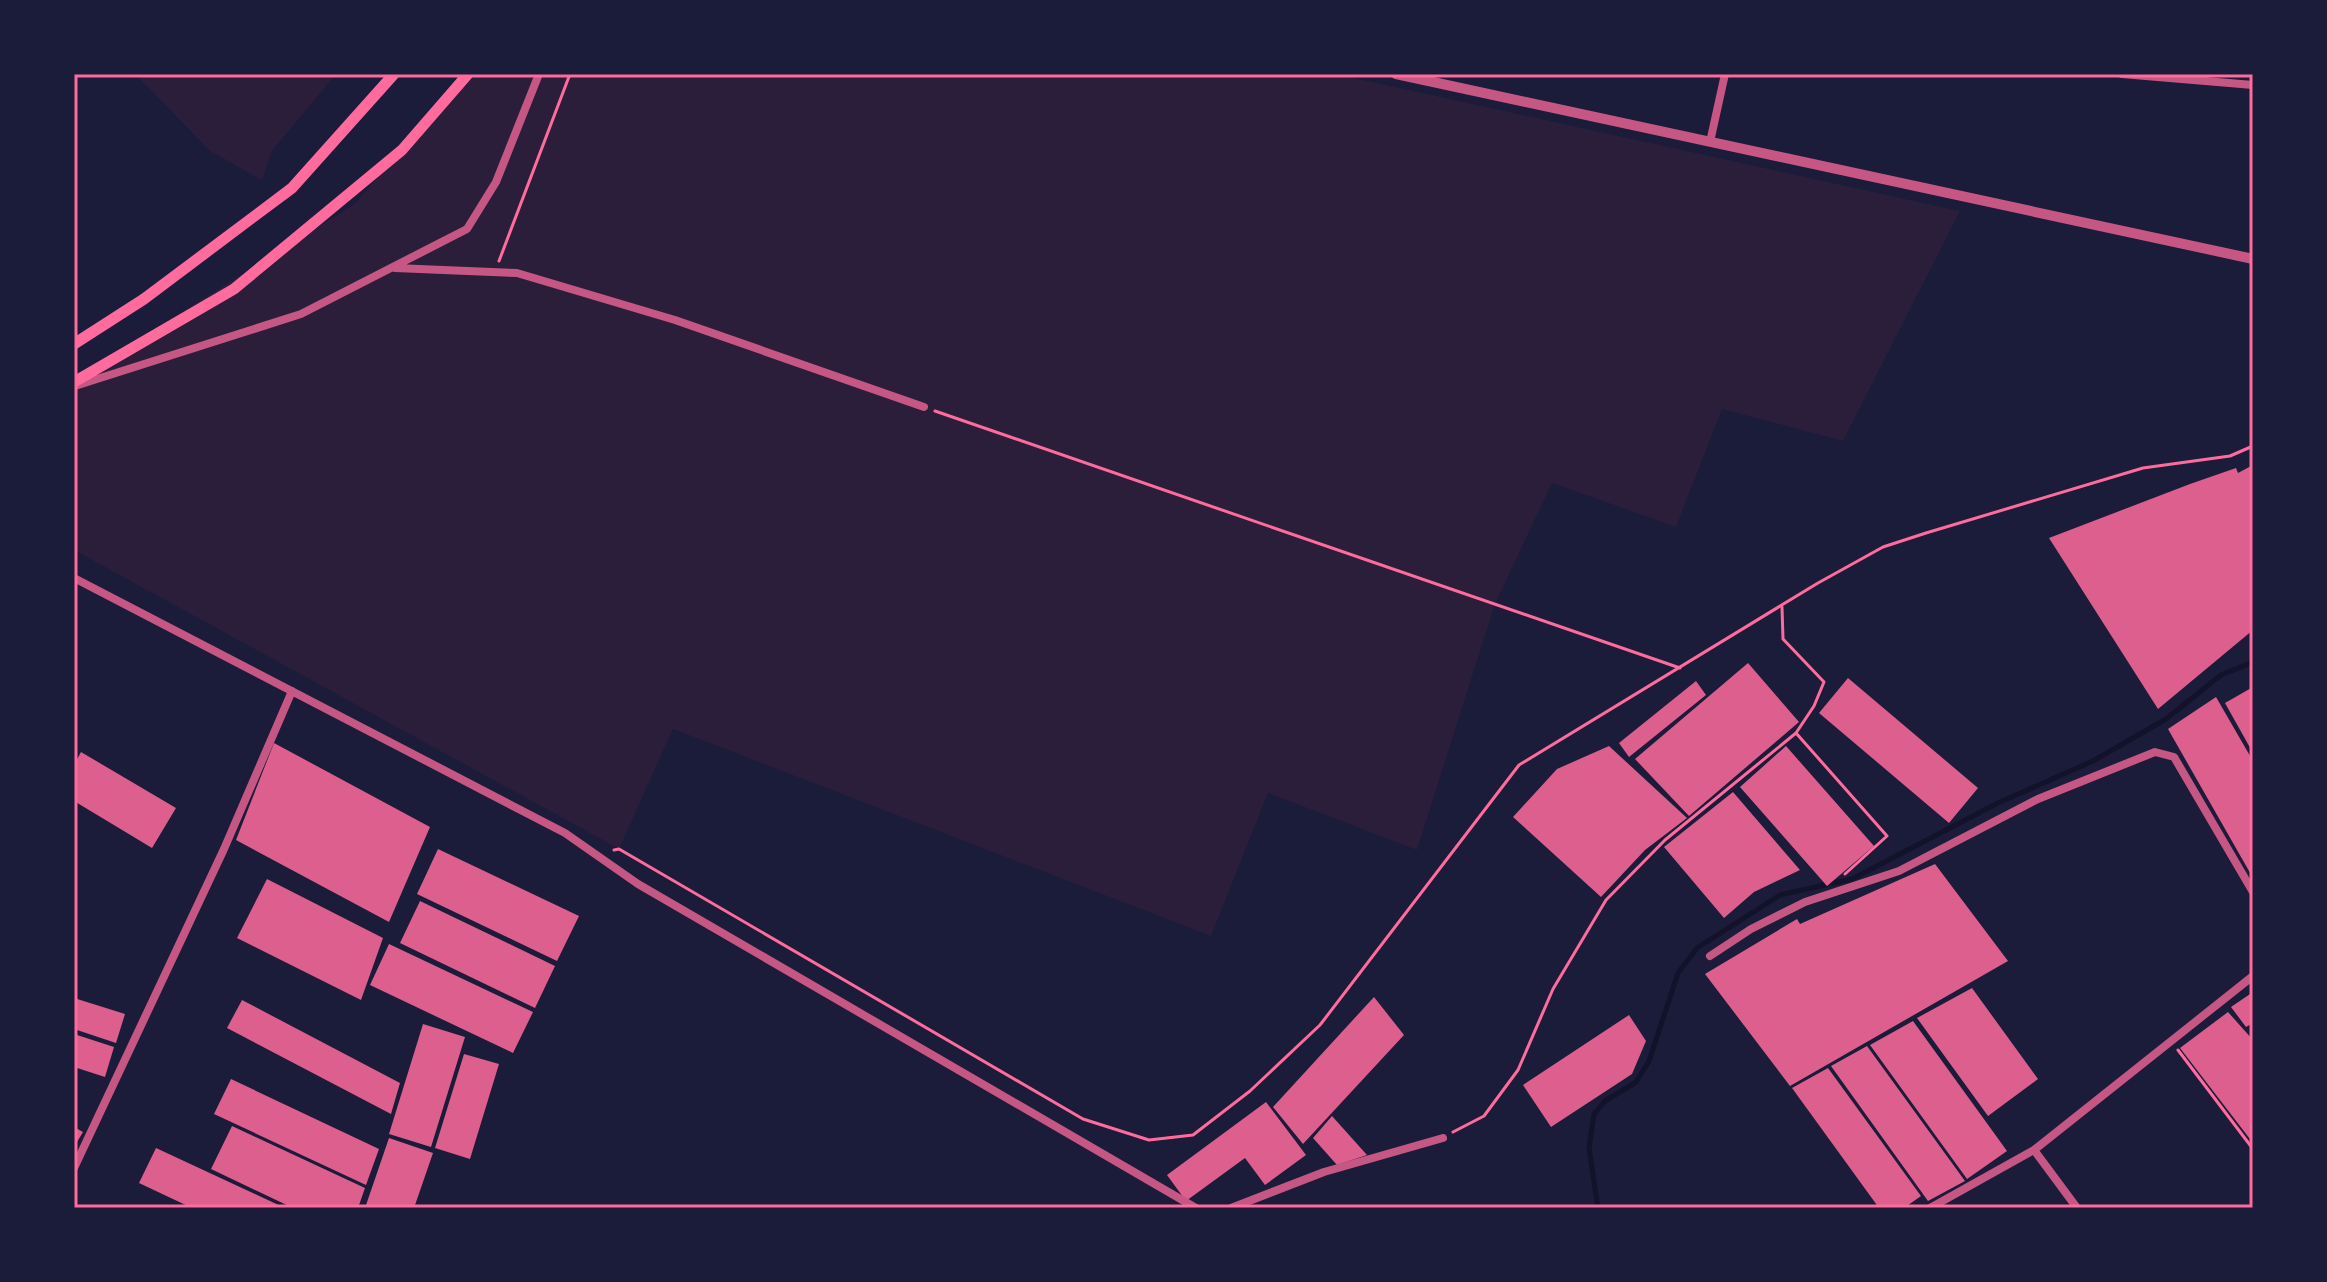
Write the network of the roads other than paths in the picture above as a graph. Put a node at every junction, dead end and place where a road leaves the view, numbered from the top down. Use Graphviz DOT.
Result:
graph roads {
  1 [pos="394,74"];
  2 [pos="468,74"];
  3 [pos="539,74"];
  4 [pos="1396,74"];
  5 [pos="1725,74"];
  6 [pos="2122,74"];
  7 [pos="2253,85"];
  8 [pos="1710,142"];
  9 [pos="2253,259"];
  10 [pos="395,268"];
  11 [pos="74,344"];
  12 [pos="74,384"];
  13 [pos="924,407"];
  14 [pos="74,578"];
  15 [pos="292,691"];
  16 [pos="2253,892"];
  17 [pos="1710,956"];
  18 [pos="2253,976"];
  19 [pos="1443,1138"];
  20 [pos="2034,1150"];
  21 [pos="74,1168"];
  22 [pos="1196,1208"];
  23 [pos="1231,1208"];
  24 [pos="1930,1208"];
  25 [pos="2077,1208"];
  1 -- 11 [label="main road"];
  2 -- 12 [label="main road"];
  3 -- 10 [label="street"];
  4 -- 8 [label="street"];
  5 -- 8 [label="street"];
  6 -- 7 [label="street"];
  8 -- 9 [label="street"];
  10 -- 12 [label="street"];
  10 -- 13 [label="street"];
  14 -- 15 [label="street"];
  15 -- 21 [label="street"];
  15 -- 22 [label="street"];
  16 -- 17 [label="street"];
  18 -- 20 [label="street"];
  19 -- 23 [label="street"];
  20 -- 24 [label="street"];
  20 -- 25 [label="street"];
}
